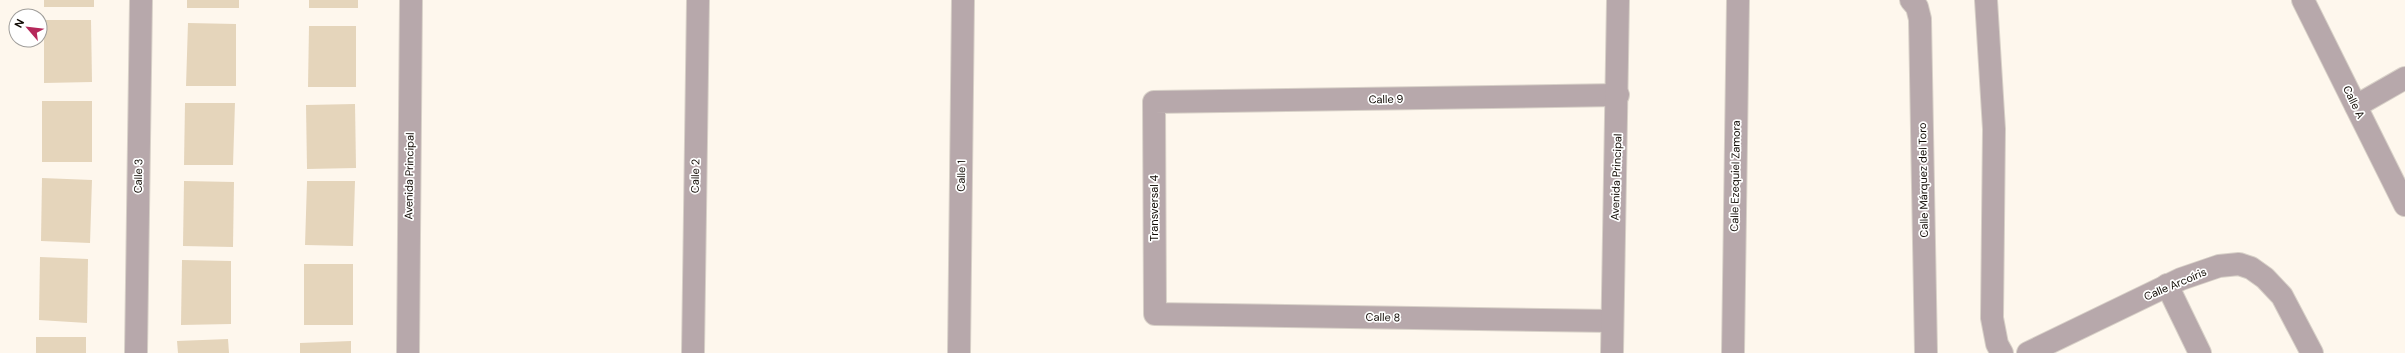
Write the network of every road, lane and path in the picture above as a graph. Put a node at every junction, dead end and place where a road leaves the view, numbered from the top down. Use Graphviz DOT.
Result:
graph roads {
  1 [pos="141,0"];
  2 [pos="411,0"];
  3 [pos="698,0"];
  4 [pos="962,0"];
  5 [pos="1618,0"];
  6 [pos="1738,0"];
  7 [pos="1986,0"];
  8 [pos="2303,0"];
  9 [pos="1914,3"];
  10 [pos="2405,78"];
  11 [pos="1618,95"];
  12 [pos="1154,102"];
  13 [pos="2356,106"];
  14 [pos="2405,204"];
  15 [pos="2167,285"];
  16 [pos="1155,314"];
  17 [pos="1612,321"];
  18 [pos="136,353"];
  19 [pos="408,353"];
  20 [pos="692,353"];
  21 [pos="959,353"];
  22 [pos="1612,353"];
  23 [pos="1733,353"];
  24 [pos="1926,353"];
  25 [pos="2002,353"];
  26 [pos="2028,353"];
  27 [pos="2200,353"];
  28 [pos="2312,353"];
  1 -- 18 [label="street, Calle 3"];
  2 -- 19 [label="street, Avenida Principal"];
  3 -- 20 [label="street, Calle 2"];
  4 -- 21 [label="street, Calle 1"];
  5 -- 11 [label="street, Avenida Principal"];
  6 -- 23 [label="street, Calle Ezequiel Zamora"];
  7 -- 25 [label="street"];
  8 -- 13 [label="street, Calle A"];
  9 -- 24 [label="street, Calle Márquez del Toro"];
  10 -- 13 [label="street"];
  11 -- 12 [label="street, Calle 9"];
  11 -- 17 [label="street, Avenida Principal"];
  12 -- 16 [label="street, Transversal 4"];
  13 -- 14 [label="street, Calle A"];
  15 -- 26 [label="street, Calle Arcoíris"];
  15 -- 27 [label="street"];
  15 -- 28 [label="street, Calle Arcoíris"];
  16 -- 17 [label="street, Calle 8"];
  17 -- 22 [label="street, Avenida Principal"];
}
